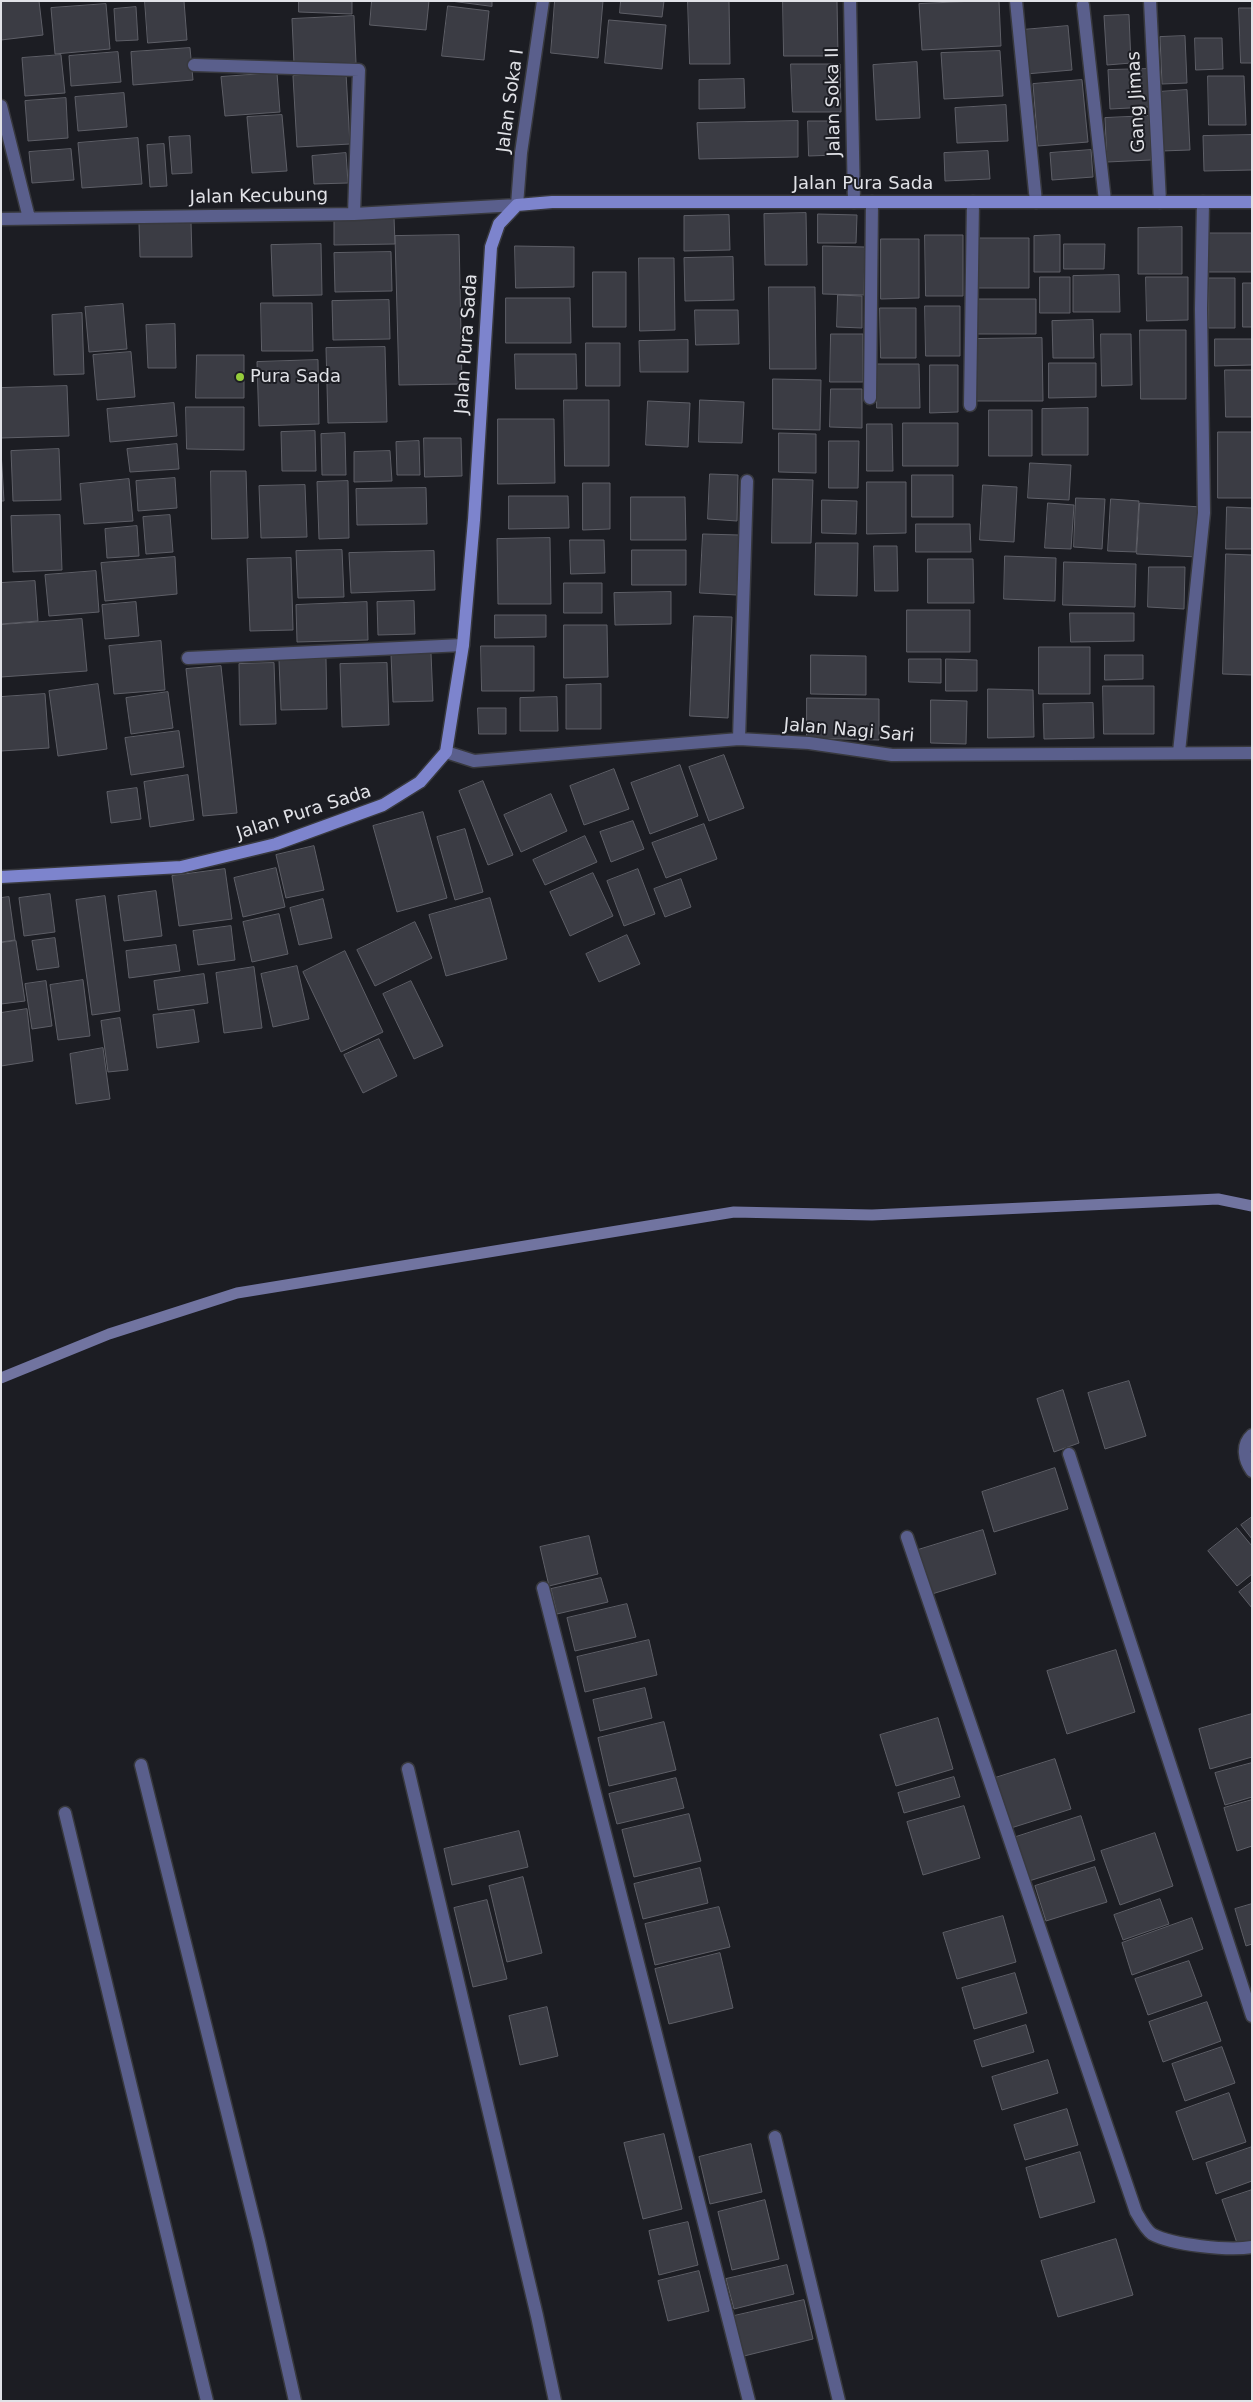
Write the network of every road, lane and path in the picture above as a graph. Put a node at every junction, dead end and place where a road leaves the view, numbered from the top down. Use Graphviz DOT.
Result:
graph roads {
  1 [pos="543,1"];
  2 [pos="850,1"];
  3 [pos="1016,1"];
  4 [pos="1150,1"];
  5 [pos="1083,5"];
  6 [pos="194,65"];
  7 [pos="1,106"];
  8 [pos="1105,201"];
  9 [pos="854,202"];
  10 [pos="872,202"];
  11 [pos="973,202"];
  12 [pos="1036,202"];
  13 [pos="1160,202"];
  14 [pos="1202,202"];
  15 [pos="1252,202"];
  16 [pos="517,205"];
  17 [pos="354,214"];
  18 [pos="29,218"];
  19 [pos="1,219"];
  20 [pos="870,398"];
  21 [pos="970,405"];
  22 [pos="747,481"];
  23 [pos="463,645"];
  24 [pos="188,658"];
  25 [pos="740,739"];
  26 [pos="446,752"];
  27 [pos="1180,752"];
  28 [pos="1252,753"];
  29 [pos="1,877"];
  30 [pos="1252,1435"];
  31 [pos="1069,1454"];
  32 [pos="1252,1471"];
  33 [pos="907,1537"];
  34 [pos="543,1588"];
  35 [pos="141,1765"];
  36 [pos="408,1769"];
  37 [pos="65,1813"];
  38 [pos="1252,2016"];
  39 [pos="775,2137"];
  40 [pos="1252,2247"];
  41 [pos="207,2401"];
  42 [pos="295,2401"];
  43 [pos="555,2401"];
  44 [pos="749,2401"];
  45 [pos="839,2401"];
  1 -- 16 [label="street, Jalan Soka I"];
  2 -- 9 [label="street, Jalan Soka II"];
  3 -- 12 [label="street"];
  4 -- 13 [label="street, Gang Jimas"];
  5 -- 8 [label="street"];
  6 -- 17 [label="street"];
  7 -- 18 [label="street"];
  8 -- 12 [label="street, Jalan Pura Sada"];
  8 -- 13 [label="street, Jalan Pura Sada"];
  9 -- 10 [label="street, Jalan Pura Sada"];
  9 -- 16 [label="street, Jalan Pura Sada"];
  10 -- 11 [label="street, Jalan Pura Sada"];
  10 -- 20 [label="street"];
  11 -- 12 [label="street, Jalan Pura Sada"];
  11 -- 21 [label="street"];
  13 -- 14 [label="street, Jalan Pura Sada"];
  14 -- 15 [label="street, Jalan Pura Sada"];
  14 -- 27 [label="street"];
  16 -- 17 [label="street, Jalan Kecubung"];
  16 -- 23 [label="street, Jalan Pura Sada"];
  17 -- 18 [label="street, Jalan Kecubung"];
  18 -- 19 [label="street, Jalan Kecubung"];
  22 -- 25 [label="street"];
  23 -- 24 [label="street"];
  23 -- 26 [label="street, Jalan Pura Sada"];
  25 -- 26 [label="street, Jalan Nagi Sari"];
  25 -- 27 [label="street, Jalan Nagi Sari"];
  26 -- 29 [label="street, Jalan Pura Sada"];
  27 -- 28 [label="street, Jalan Nagi Sari"];
  30 -- 32 [label="street"];
  31 -- 38 [label="street"];
  33 -- 40 [label="street"];
  34 -- 44 [label="street"];
  35 -- 42 [label="street"];
  36 -- 43 [label="street"];
  37 -- 41 [label="street"];
  39 -- 45 [label="street"];
}
